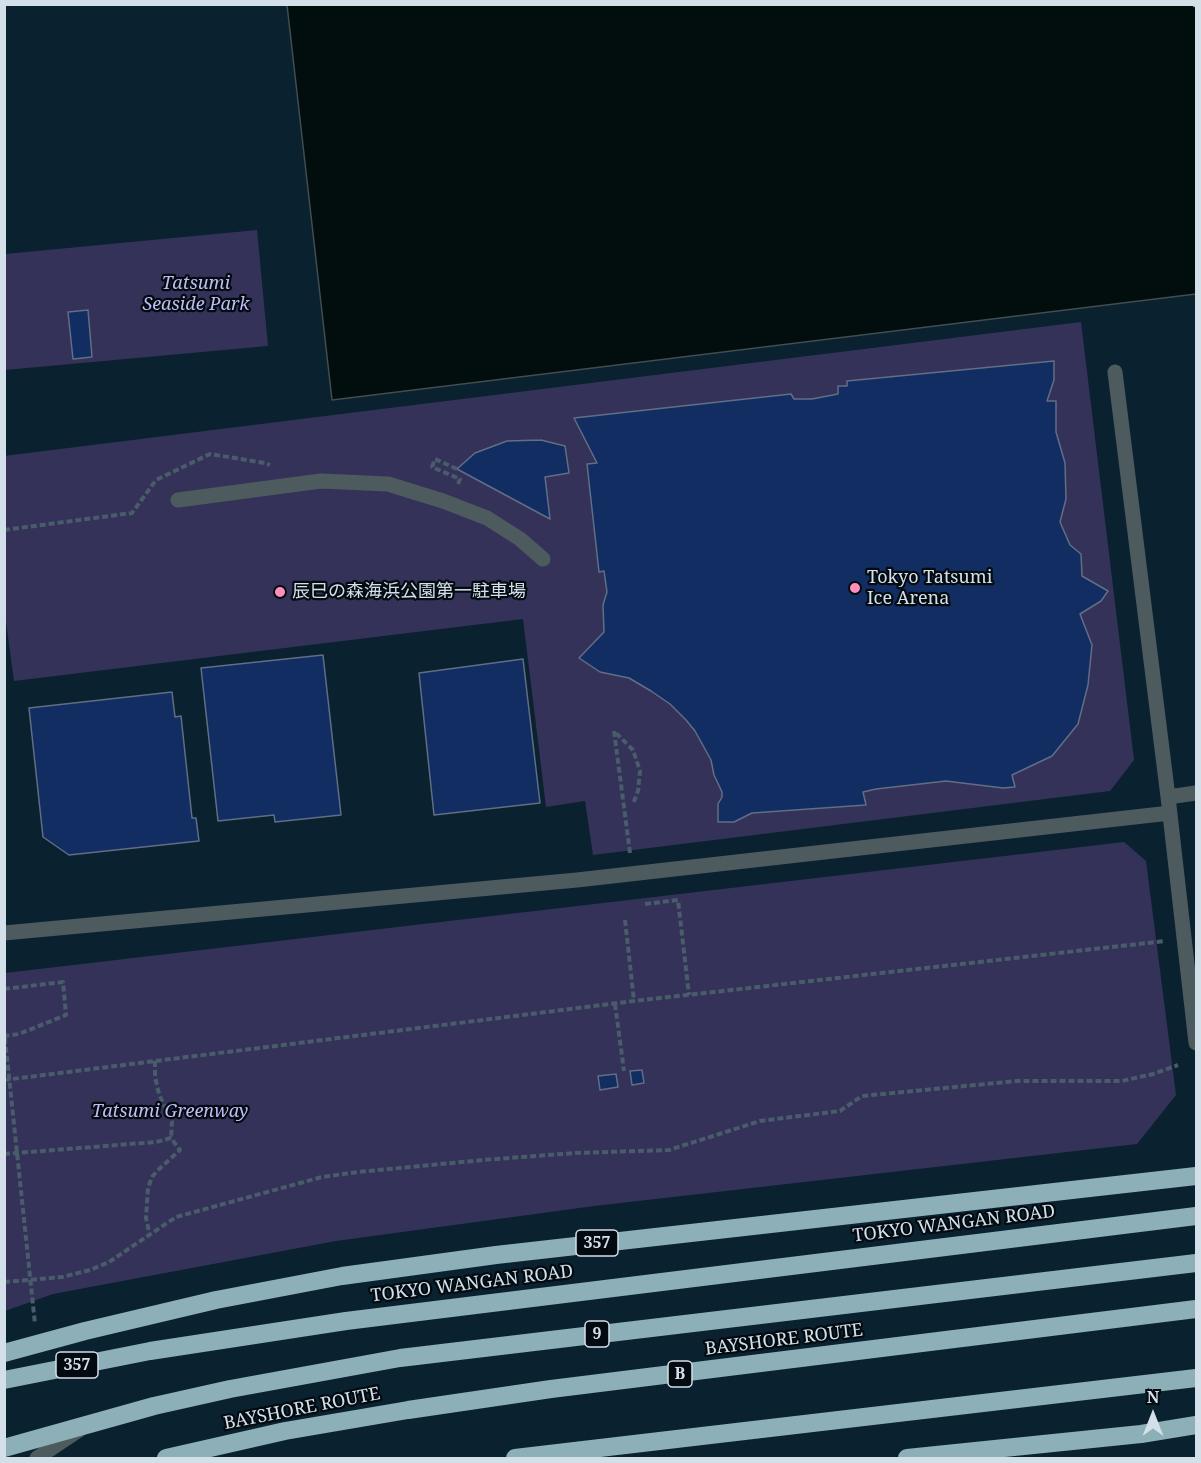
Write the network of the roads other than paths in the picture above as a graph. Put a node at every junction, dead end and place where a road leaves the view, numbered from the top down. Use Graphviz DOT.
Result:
graph roads {
  1 [pos="1115,372"];
  2 [pos="178,500"];
  3 [pos="543,559"];
  4 [pos="1197,793"];
  5 [pos="1168,797"];
  6 [pos="1170,813"];
  7 [pos="4,933"];
  8 [pos="1191,937"];
  9 [pos="1197,1043"];
  10 [pos="1197,1176"];
  11 [pos="1197,1216"];
  12 [pos="1197,1263"];
  13 [pos="1197,1309"];
  14 [pos="4,1353"];
  15 [pos="1197,1378"];
  16 [pos="4,1380"];
  17 [pos="87,1425"];
  18 [pos="1197,1425"];
  19 [pos="4,1448"];
  20 [pos="37,1458"];
  21 [pos="166,1458"];
  22 [pos="515,1458"];
  23 [pos="907,1458"];
  1 -- 5 [label="street"];
  2 -- 3 [label="street"];
  4 -- 5 [label="street"];
  5 -- 6 [label="street"];
  6 -- 7 [label="street"];
  6 -- 8 [label="street"];
  8 -- 9 [label="street"];
  10 -- 14 [label="highway, 357"];
  11 -- 16 [label="highway, TOKYO WANGAN ROAD / 357"];
  12 -- 17 [label="highway, 9"];
  13 -- 21 [label="highway, BAYSHORE ROUTE / B"];
  15 -- 22 [label="highway"];
  17 -- 19 [label="highway, 9"];
  17 -- 20 [label="street"];
  18 -- 23 [label="highway"];
}
